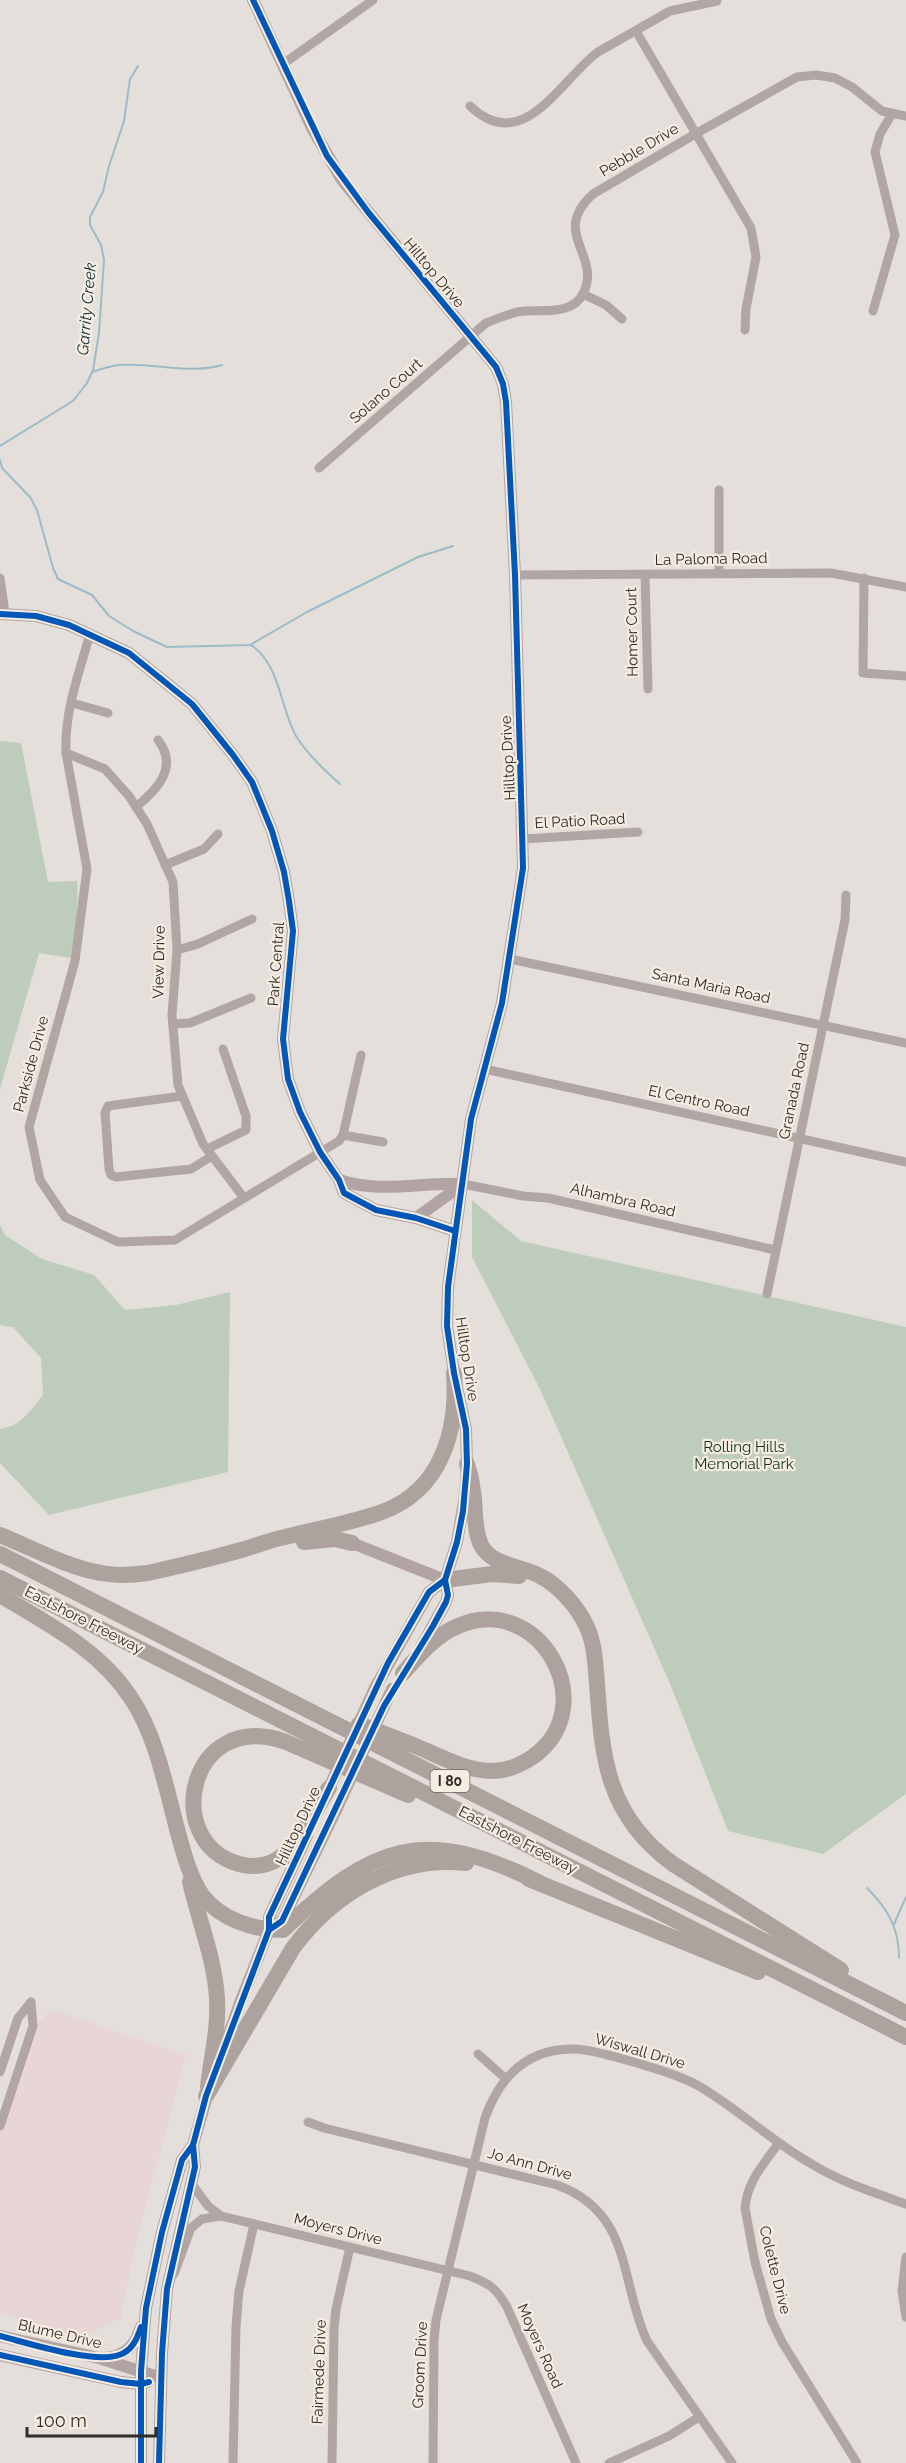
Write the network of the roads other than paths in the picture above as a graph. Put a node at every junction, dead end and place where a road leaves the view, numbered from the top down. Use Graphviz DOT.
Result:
graph roads {
  1 [pos="253,0"];
  2 [pos="373,0"];
  3 [pos="717,2"];
  4 [pos="636,31"];
  5 [pos="283,64"];
  6 [pos="470,106"];
  7 [pos="892,114"];
  8 [pos="906,116"];
  9 [pos="697,133"];
  10 [pos="583,294"];
  11 [pos="873,310"];
  12 [pos="622,319"];
  13 [pos="745,330"];
  14 [pos="472,336"];
  15 [pos="319,468"];
  16 [pos="719,490"];
  17 [pos="719,573"];
  18 [pos="515,575"];
  19 [pos="645,575"];
  20 [pos="0,578"];
  21 [pos="864,578"];
  22 [pos="906,587"];
  23 [pos="3,614"];
  24 [pos="90,634"];
  25 [pos="906,676"];
  26 [pos="648,689"];
  27 [pos="72,703"];
  28 [pos="108,713"];
  29 [pos="158,740"];
  30 [pos="66,753"];
  31 [pos="136,807"];
  32 [pos="638,832"];
  33 [pos="218,834"];
  34 [pos="523,839"];
  35 [pos="165,865"];
  36 [pos="846,895"];
  37 [pos="252,919"];
  38 [pos="177,950"];
  39 [pos="510,959"];
  40 [pos="251,998"];
  41 [pos="173,1024"];
  42 [pos="823,1026"];
  43 [pos="906,1043"];
  44 [pos="223,1049"];
  45 [pos="362,1055"];
  46 [pos="485,1069"];
  47 [pos="182,1096"];
  48 [pos="343,1135"];
  49 [pos="799,1139"];
  50 [pos="383,1142"];
  51 [pos="320,1152"];
  52 [pos="210,1153"];
  53 [pos="906,1162"];
  54 [pos="339,1180"];
  55 [pos="463,1184"];
  56 [pos="244,1198"];
  57 [pos="416,1218"];
  58 [pos="455,1231"];
  59 [pos="776,1250"];
  60 [pos="767,1294"];
  61 [pos="454,1373"];
  62 [pos="467,1464"];
  63 [pos="0,1535"];
  64 [pos="352,1543"];
  65 [pos="243,1550"];
  66 [pos="0,1554"];
  67 [pos="0,1578"];
  68 [pos="445,1580"];
  69 [pos="0,1595"];
  70 [pos="571,1605"];
  71 [pos="403,1673"];
  72 [pos="273,1691"];
  73 [pos="328,1788"];
  74 [pos="534,1848"];
  75 [pos="184,1852"];
  76 [pos="538,1882"];
  77 [pos="269,1930"];
  78 [pos="820,1993"];
  79 [pos="902,2011"];
  80 [pos="906,2037"];
  81 [pos="478,2054"];
  82 [pos="0,2072"];
  83 [pos="505,2078"];
  84 [pos="206,2096"];
  85 [pos="308,2122"];
  86 [pos="0,2126"];
  87 [pos="778,2144"];
  88 [pos="193,2145"];
  89 [pos="474,2165"];
  90 [pos="190,2183"];
  91 [pos="906,2204"];
  92 [pos="221,2216"];
  93 [pos="254,2224"];
  94 [pos="350,2247"];
  95 [pos="906,2257"];
  96 [pos="448,2270"];
  97 [pos="167,2289"];
  98 [pos="146,2308"];
  99 [pos="906,2317"];
  100 [pos="0,2336"];
  101 [pos="2,2356"];
  102 [pos="99,2358"];
  103 [pos="141,2371"];
  104 [pos="161,2378"];
  105 [pos="141,2384"];
  106 [pos="699,2416"];
  107 [pos="141,2463"];
  108 [pos="159,2463"];
  109 [pos="233,2463"];
  110 [pos="332,2463"];
  111 [pos="433,2463"];
  112 [pos="576,2463"];
  113 [pos="609,2463"];
  114 [pos="732,2463"];
  115 [pos="857,2463"];
  1 -- 5 [label="street, Hilltop Drive"];
  2 -- 5 [label="street"];
  3 -- 4 [label="street"];
  4 -- 6 [label="street"];
  4 -- 9 [label="street"];
  5 -- 14 [label="street, Hilltop Drive"];
  7 -- 8 [label="street, Pebble Drive"];
  7 -- 9 [label="street, Pebble Drive"];
  7 -- 11 [label="street"];
  9 -- 10 [label="street, Pebble Drive"];
  9 -- 13 [label="street"];
  10 -- 12 [label="street"];
  10 -- 14 [label="street"];
  14 -- 15 [label="street, Solano Court"];
  14 -- 18 [label="street, Hilltop Drive"];
  16 -- 17 [label="street"];
  17 -- 19 [label="street, La Paloma Road"];
  17 -- 21 [label="street, La Paloma Road"];
  18 -- 19 [label="street, La Paloma Road"];
  18 -- 34 [label="street, Hilltop Drive"];
  19 -- 26 [label="street, Homer Court"];
  20 -- 23 [label="street"];
  21 -- 22 [label="street, La Paloma Road"];
  21 -- 25 [label="street"];
  23 -- 24 [label="street, Park Central"];
  24 -- 27 [label="street, Parkside Drive"];
  24 -- 51 [label="street, Park Central"];
  27 -- 28 [label="street"];
  27 -- 30 [label="street, Parkside Drive"];
  29 -- 31 [label="street"];
  30 -- 31 [label="street, View Drive"];
  30 -- 56 [label="street, Parkside Drive"];
  31 -- 35 [label="street, View Drive"];
  32 -- 34 [label="street, El Patio Road"];
  33 -- 35 [label="street"];
  34 -- 39 [label="street, Hilltop Drive"];
  35 -- 38 [label="street, View Drive"];
  36 -- 42 [label="street, Granada Road"];
  37 -- 38 [label="street"];
  38 -- 41 [label="street, View Drive"];
  39 -- 42 [label="street, Santa Maria Road"];
  39 -- 46 [label="street, Hilltop Drive"];
  40 -- 41 [label="street"];
  41 -- 47 [label="street, View Drive"];
  42 -- 43 [label="street, Santa Maria Road"];
  42 -- 49 [label="street, Granada Road"];
  44 -- 52 [label="street"];
  45 -- 48 [label="street"];
  46 -- 49 [label="street, El Centro Road"];
  46 -- 55 [label="street, Hilltop Drive"];
  47 -- 52 [label="street, View Drive"];
  47 -- 52 [label="street"];
  48 -- 50 [label="street"];
  48 -- 51 [label="street, Parkside Drive"];
  49 -- 53 [label="street, El Centro Road"];
  49 -- 59 [label="street, Granada Road"];
  51 -- 54 [label="street, Park Central"];
  51 -- 56 [label="street, Parkside Drive"];
  52 -- 56 [label="street, View Drive"];
  54 -- 55 [label="street"];
  54 -- 57 [label="street, Park Central"];
  55 -- 57 [label="street"];
  55 -- 58 [label="street, Hilltop Drive"];
  55 -- 59 [label="street, Alhambra Road"];
  57 -- 58 [label="street, Park Central"];
  58 -- 61 [label="street, Hilltop Drive"];
  59 -- 60 [label="street, Granada Road"];
  61 -- 62 [label="street, Hilltop Drive"];
  61 -- 65 [label="highway"];
  62 -- 68 [label="street, Hilltop Drive"];
  62 -- 70 [label="highway"];
  63 -- 65 [label="highway"];
  64 -- 65 [label="highway"];
  64 -- 68 [label="street"];
  66 -- 72 [label="highway, Eastshore Freeway / I 80"];
  67 -- 74 [label="highway, Eastshore Freeway / I 80"];
  68 -- 70 [label="highway"];
  68 -- 71 [label="street, Hilltop Drive"];
  68 -- 73 [label="street, Hilltop Drive, bridge"];
  69 -- 75 [label="highway"];
  70 -- 79 [label="highway"];
  71 -- 72 [label="highway"];
  71 -- 77 [label="street, Hilltop Drive, bridge"];
  72 -- 79 [label="highway, Eastshore Freeway / I 80"];
  73 -- 74 [label="highway"];
  73 -- 77 [label="street, Hilltop Drive"];
  74 -- 78 [label="highway, Eastshore Freeway / I 80"];
  75 -- 77 [label="highway"];
  75 -- 84 [label="highway"];
  76 -- 77 [label="highway"];
  76 -- 78 [label="highway"];
  76 -- 84 [label="highway"];
  77 -- 84 [label="street, Hilltop Drive"];
  78 -- 80 [label="highway, Eastshore Freeway / I 80"];
  81 -- 83 [label="street"];
  82 -- 86 [label="street"];
  83 -- 87 [label="street, Wiswall Drive"];
  83 -- 89 [label="street, Wiswall Drive"];
  84 -- 88 [label="street, Hilltop Drive"];
  85 -- 89 [label="street, Jo Ann Drive"];
  87 -- 91 [label="street, Wiswall Drive"];
  87 -- 115 [label="street, Colette Drive"];
  88 -- 90 [label="street, Hilltop Drive"];
  88 -- 98 [label="street, Hilltop Drive"];
  89 -- 96 [label="street, Wiswall Drive"];
  89 -- 106 [label="street, Jo Ann Drive"];
  90 -- 92 [label="street"];
  90 -- 97 [label="street, Hilltop Drive"];
  92 -- 93 [label="street, Moyers Drive"];
  92 -- 97 [label="street"];
  93 -- 94 [label="street, Moyers Drive"];
  93 -- 109 [label="street"];
  94 -- 96 [label="street, Moyers Drive"];
  94 -- 110 [label="street, Fairmede Drive"];
  95 -- 99 [label="street"];
  96 -- 111 [label="street, Groom Drive"];
  96 -- 112 [label="street, Moyers Road"];
  97 -- 104 [label="street, Hilltop Drive"];
  98 -- 102 [label="street"];
  98 -- 103 [label="street, Hilltop Drive"];
  100 -- 102 [label="street, Blume Drive"];
  101 -- 105 [label="street"];
  102 -- 103 [label="street, Blume Drive"];
  103 -- 104 [label="street, Blume Drive"];
  103 -- 105 [label="street, Hilltop Drive"];
  104 -- 105 [label="street"];
  104 -- 108 [label="street, Hilltop Drive"];
  105 -- 107 [label="street, Hilltop Drive"];
  106 -- 113 [label="street"];
  106 -- 114 [label="street, Jo Ann Drive"];
}
